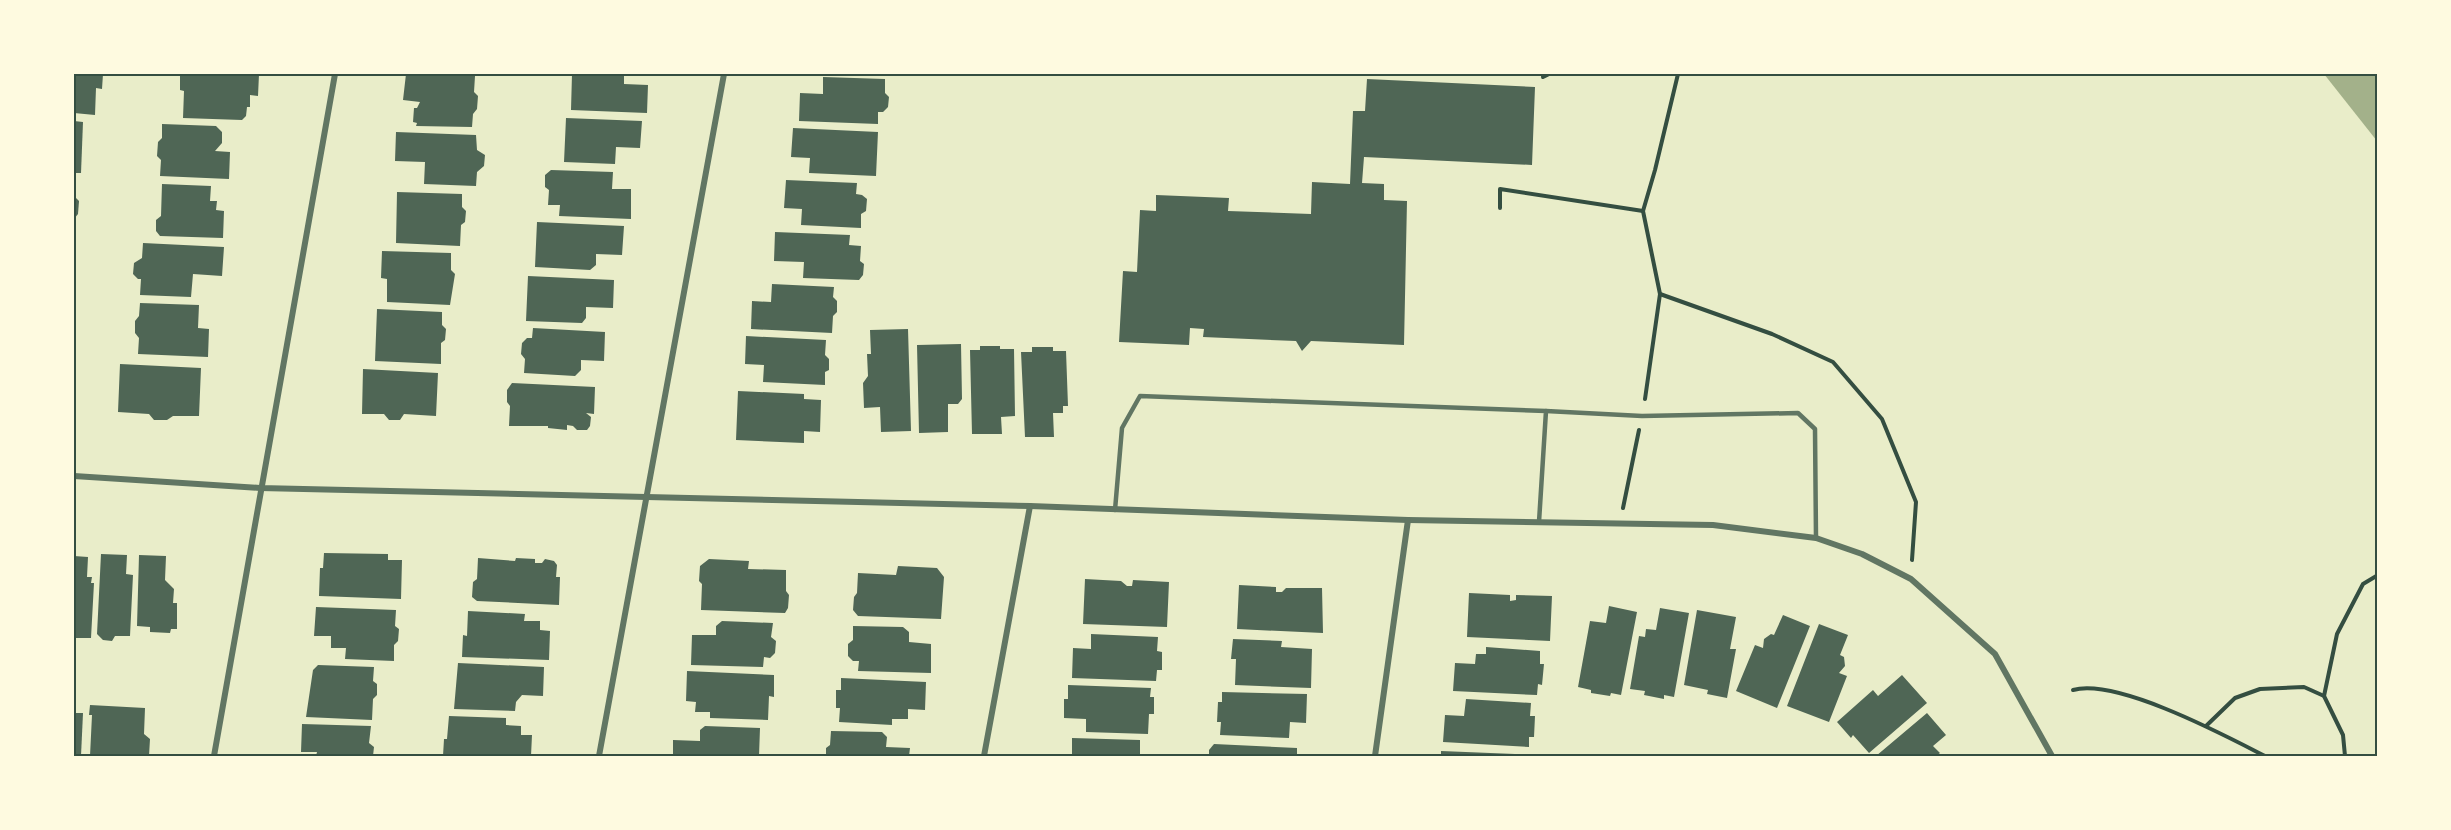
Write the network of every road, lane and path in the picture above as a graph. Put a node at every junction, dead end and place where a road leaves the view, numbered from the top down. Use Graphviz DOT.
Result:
graph roads {
  1 [pos="335,74"];
  2 [pos="724,74"];
  3 [pos="1549,74"];
  4 [pos="1678,74"];
  5 [pos="1543,77"];
  6 [pos="1500,208"];
  7 [pos="1643,211"];
  8 [pos="1660,294"];
  9 [pos="1546,411"];
  10 [pos="1642,416"];
  11 [pos="74,476"];
  12 [pos="260,488"];
  13 [pos="645,496"];
  14 [pos="1030,506"];
  15 [pos="1115,510"];
  16 [pos="1408,520"];
  17 [pos="1539,522"];
  18 [pos="1619,524"];
  19 [pos="1816,538"];
  20 [pos="2378,575"];
  21 [pos="1911,579"];
  22 [pos="2073,690"];
  23 [pos="2324,696"];
  24 [pos="2206,726"];
  25 [pos="214,756"];
  26 [pos="599,756"];
  27 [pos="984,756"];
  28 [pos="1376,756"];
  29 [pos="2052,756"];
  30 [pos="2265,756"];
  31 [pos="2345,756"];
  1 -- 12 [label="street"];
  2 -- 13 [label="street"];
  3 -- 5 [label="path"];
  4 -- 7 [label="path"];
  6 -- 7 [label="path"];
  7 -- 8 [label="path"];
  8 -- 10 [label="path"];
  8 -- 21 [label="path"];
  9 -- 10 [label="lane"];
  9 -- 15 [label="lane"];
  9 -- 17 [label="lane"];
  10 -- 18 [label="path"];
  10 -- 19 [label="lane"];
  11 -- 12 [label="street"];
  12 -- 13 [label="street"];
  12 -- 25 [label="street"];
  13 -- 14 [label="street"];
  13 -- 26 [label="street"];
  14 -- 15 [label="street"];
  14 -- 27 [label="street"];
  15 -- 16 [label="street"];
  16 -- 17 [label="street"];
  16 -- 28 [label="street"];
  17 -- 18 [label="street"];
  18 -- 19 [label="street"];
  19 -- 21 [label="street"];
  20 -- 23 [label="path"];
  21 -- 29 [label="street"];
  22 -- 24 [label="path"];
  23 -- 24 [label="path"];
  23 -- 31 [label="path"];
  24 -- 30 [label="path"];
}
